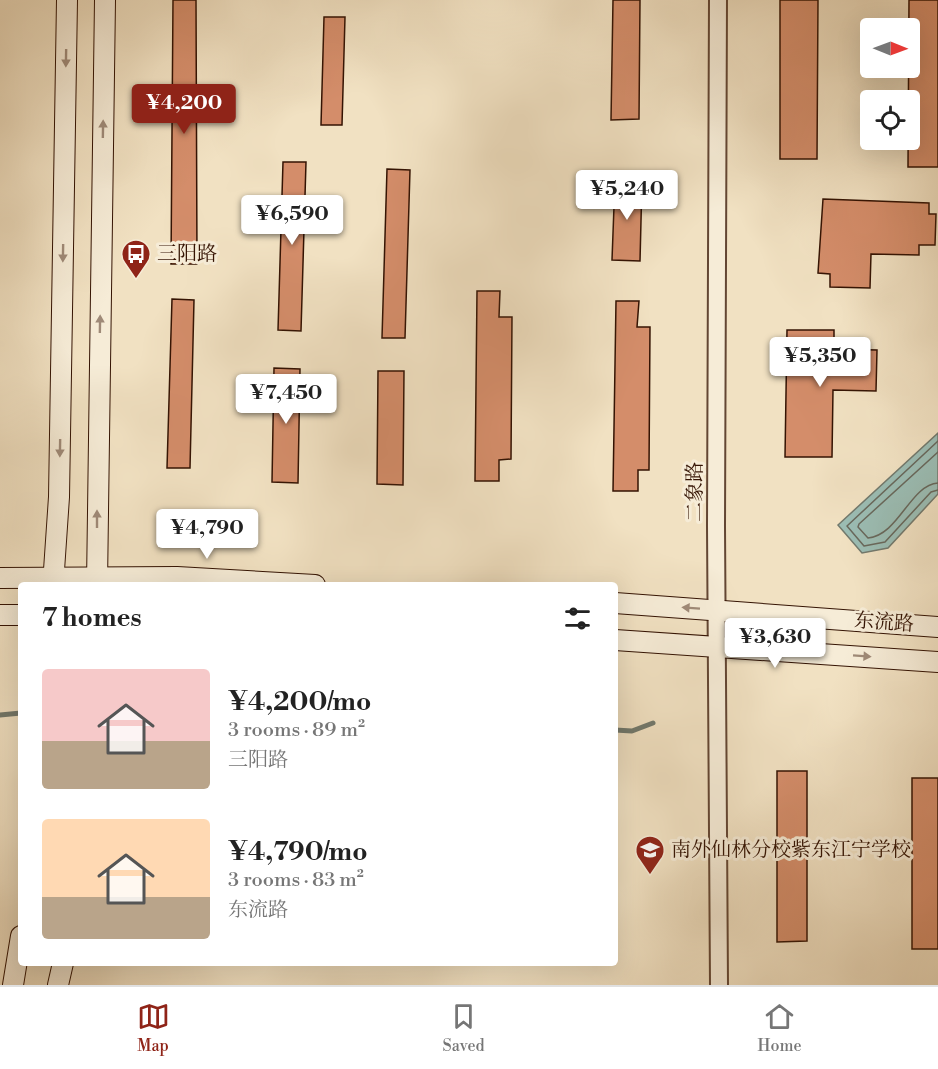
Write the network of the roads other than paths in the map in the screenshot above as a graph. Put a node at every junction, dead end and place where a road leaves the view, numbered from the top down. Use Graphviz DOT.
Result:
graph roads {
  1 [pos="67,0"];
  2 [pos="105,0"];
  3 [pos="718,0"];
  4 [pos="0,578"];
  5 [pos="54,581"];
  6 [pos="97,581"];
  7 [pos="263,582"];
  8 [pos="618,603"];
  9 [pos="717,610"];
  10 [pos="0,615"];
  11 [pos="18,615"];
  12 [pos="938,627"];
  13 [pos="618,640"];
  14 [pos="718,647"];
  15 [pos="938,662"];
  16 [pos="18,957"];
  17 [pos="62,966"];
  18 [pos="14,985"];
  19 [pos="58,985"];
  20 [pos="718,985"];
  1 -- 5 [label="main road, one-way"];
  6 -- 2 [label="main road, one-way"];
  3 -- 9 [label="street, 二象路"];
  4 -- 5 [label="main road"];
  5 -- 6 [label="main road"];
  6 -- 7 [label="main road"];
  9 -- 8 [label="main road, 东流路, one-way"];
  9 -- 12 [label="main road, 东流路"];
  9 -- 14 [label="street, 二象路"];
  10 -- 11 [label="main road"];
  13 -- 14 [label="main road, 东流路"];
  14 -- 15 [label="main road, 东流路, one-way"];
  14 -- 20 [label="street, 二象路"];
  16 -- 18 [label="main road"];
  17 -- 19 [label="main road"];
}
